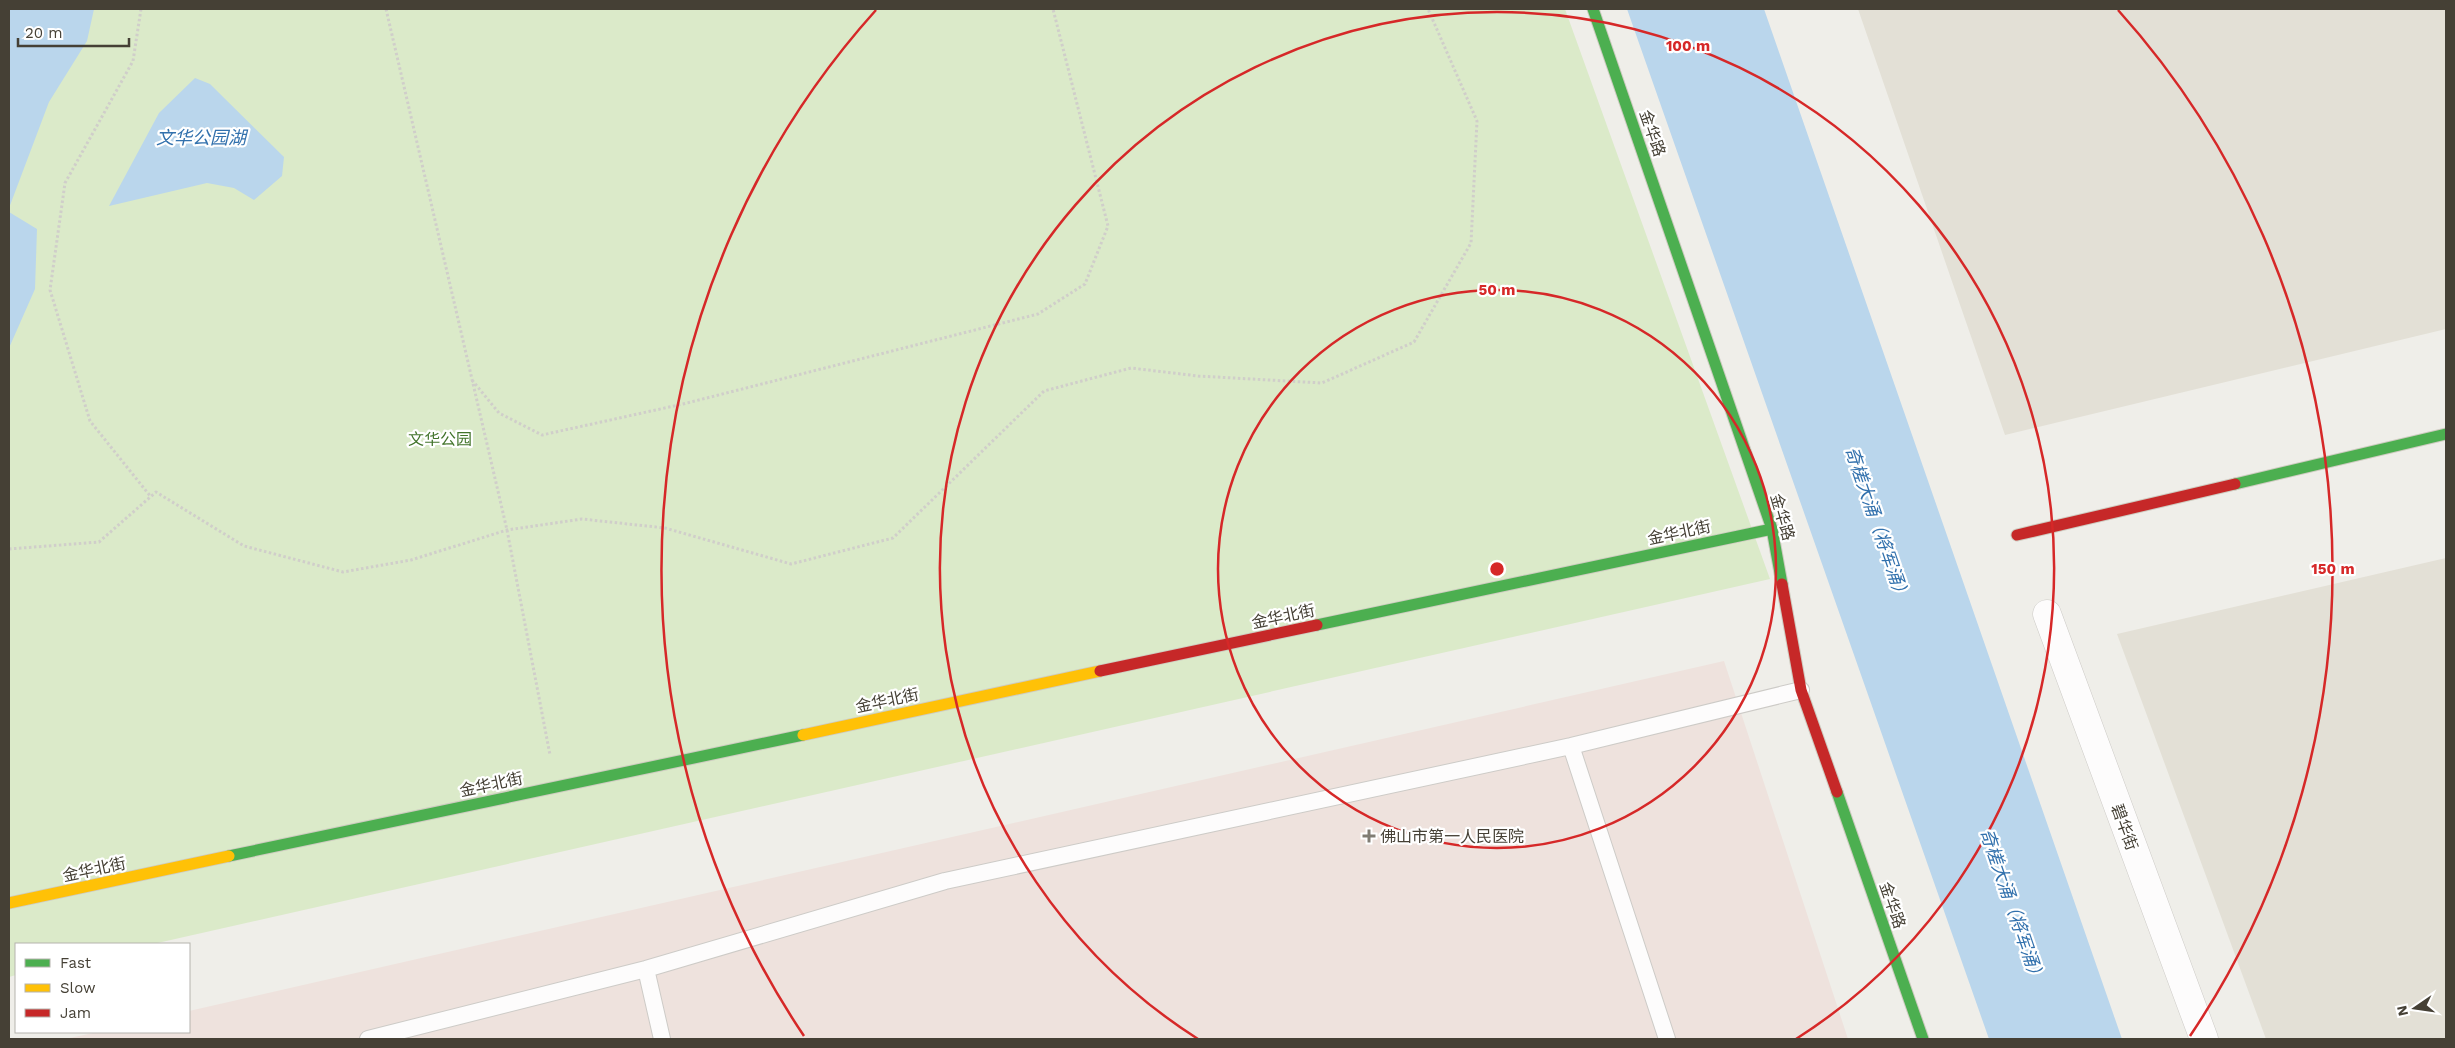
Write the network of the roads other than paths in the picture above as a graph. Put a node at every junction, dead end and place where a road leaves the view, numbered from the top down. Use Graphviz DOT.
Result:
graph roads {
  1 [pos="1593,9"];
  2 [pos="2446,434"];
  3 [pos="1772,529"];
  4 [pos="2017,535"];
  5 [pos="2046,614"];
  6 [pos="1801,690"];
  7 [pos="1571,746"];
  8 [pos="9,903"];
  9 [pos="646,968"];
  10 [pos="368,1039"];
  11 [pos="662,1039"];
  12 [pos="1667,1039"];
  13 [pos="1923,1039"];
  14 [pos="2204,1039"];
  1 -- 3 [label="street, 金华路"];
  2 -- 4 [label="street"];
  3 -- 6 [label="street, 金华路"];
  3 -- 8 [label="street, 金华北街"];
  5 -- 14 [label="street, 碧华街"];
  6 -- 7 [label="lane"];
  6 -- 13 [label="street, 金华路"];
  7 -- 9 [label="lane"];
  7 -- 12 [label="lane"];
  9 -- 10 [label="lane"];
  9 -- 11 [label="lane"];
}
